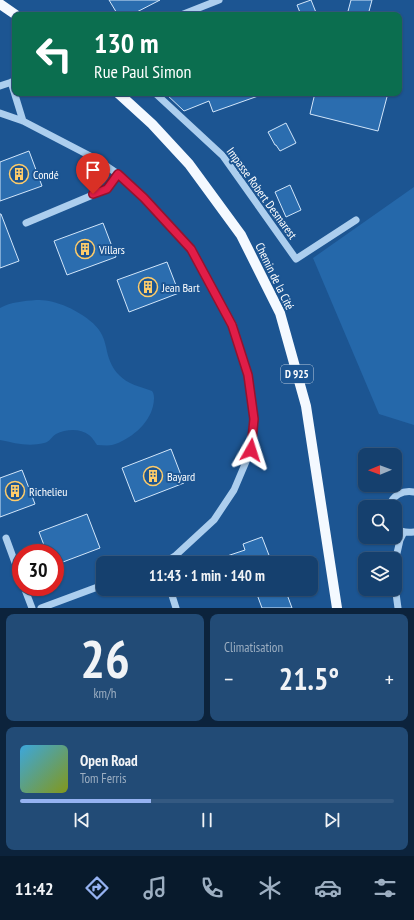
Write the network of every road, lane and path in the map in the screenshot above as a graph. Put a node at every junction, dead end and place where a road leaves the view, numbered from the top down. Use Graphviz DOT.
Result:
graph roads {
  1 [pos="219,0"];
  2 [pos="0,4"];
  3 [pos="12,12"];
  4 [pos="189,12"];
  5 [pos="12,82"];
  6 [pos="0,86"];
  7 [pos="17,96"];
  8 [pos="121,96"];
  9 [pos="158,96"];
  10 [pos="0,113"];
  11 [pos="23,121"];
  12 [pos="118,174"];
  13 [pos="356,220"];
  14 [pos="26,223"];
  15 [pos="414,492"];
  16 [pos="393,500"];
  17 [pos="404,532"];
  18 [pos="414,532"];
  19 [pos="6,538"];
  20 [pos="397,552"];
  21 [pos="12,554"];
  22 [pos="175,556"];
  23 [pos="96,588"];
  24 [pos="27,596"];
  25 [pos="172,596"];
  26 [pos="396,596"];
  27 [pos="32,608"];
  28 [pos="41,608"];
  29 [pos="176,608"];
  30 [pos="337,608"];
  31 [pos="398,608"];
  1 -- 4 [label="street"];
  2 -- 3 [label="main road"];
  5 -- 6 [label="street"];
  7 -- 11 [label="street"];
  8 -- 30 [label="main road, Chemin de la Cité / D 925"];
  9 -- 13 [label="street, Impasse Robert Desmarest"];
  10 -- 11 [label="street"];
  11 -- 12 [label="street"];
  12 -- 14 [label="street"];
  12 -- 22 [label="street"];
  15 -- 16 [label="street"];
  17 -- 18 [label="street"];
  17 -- 20 [label="street"];
  19 -- 21 [label="street"];
  23 -- 28 [label="street"];
  24 -- 27 [label="street"];
  25 -- 29 [label="street"];
  26 -- 31 [label="street"];
}
